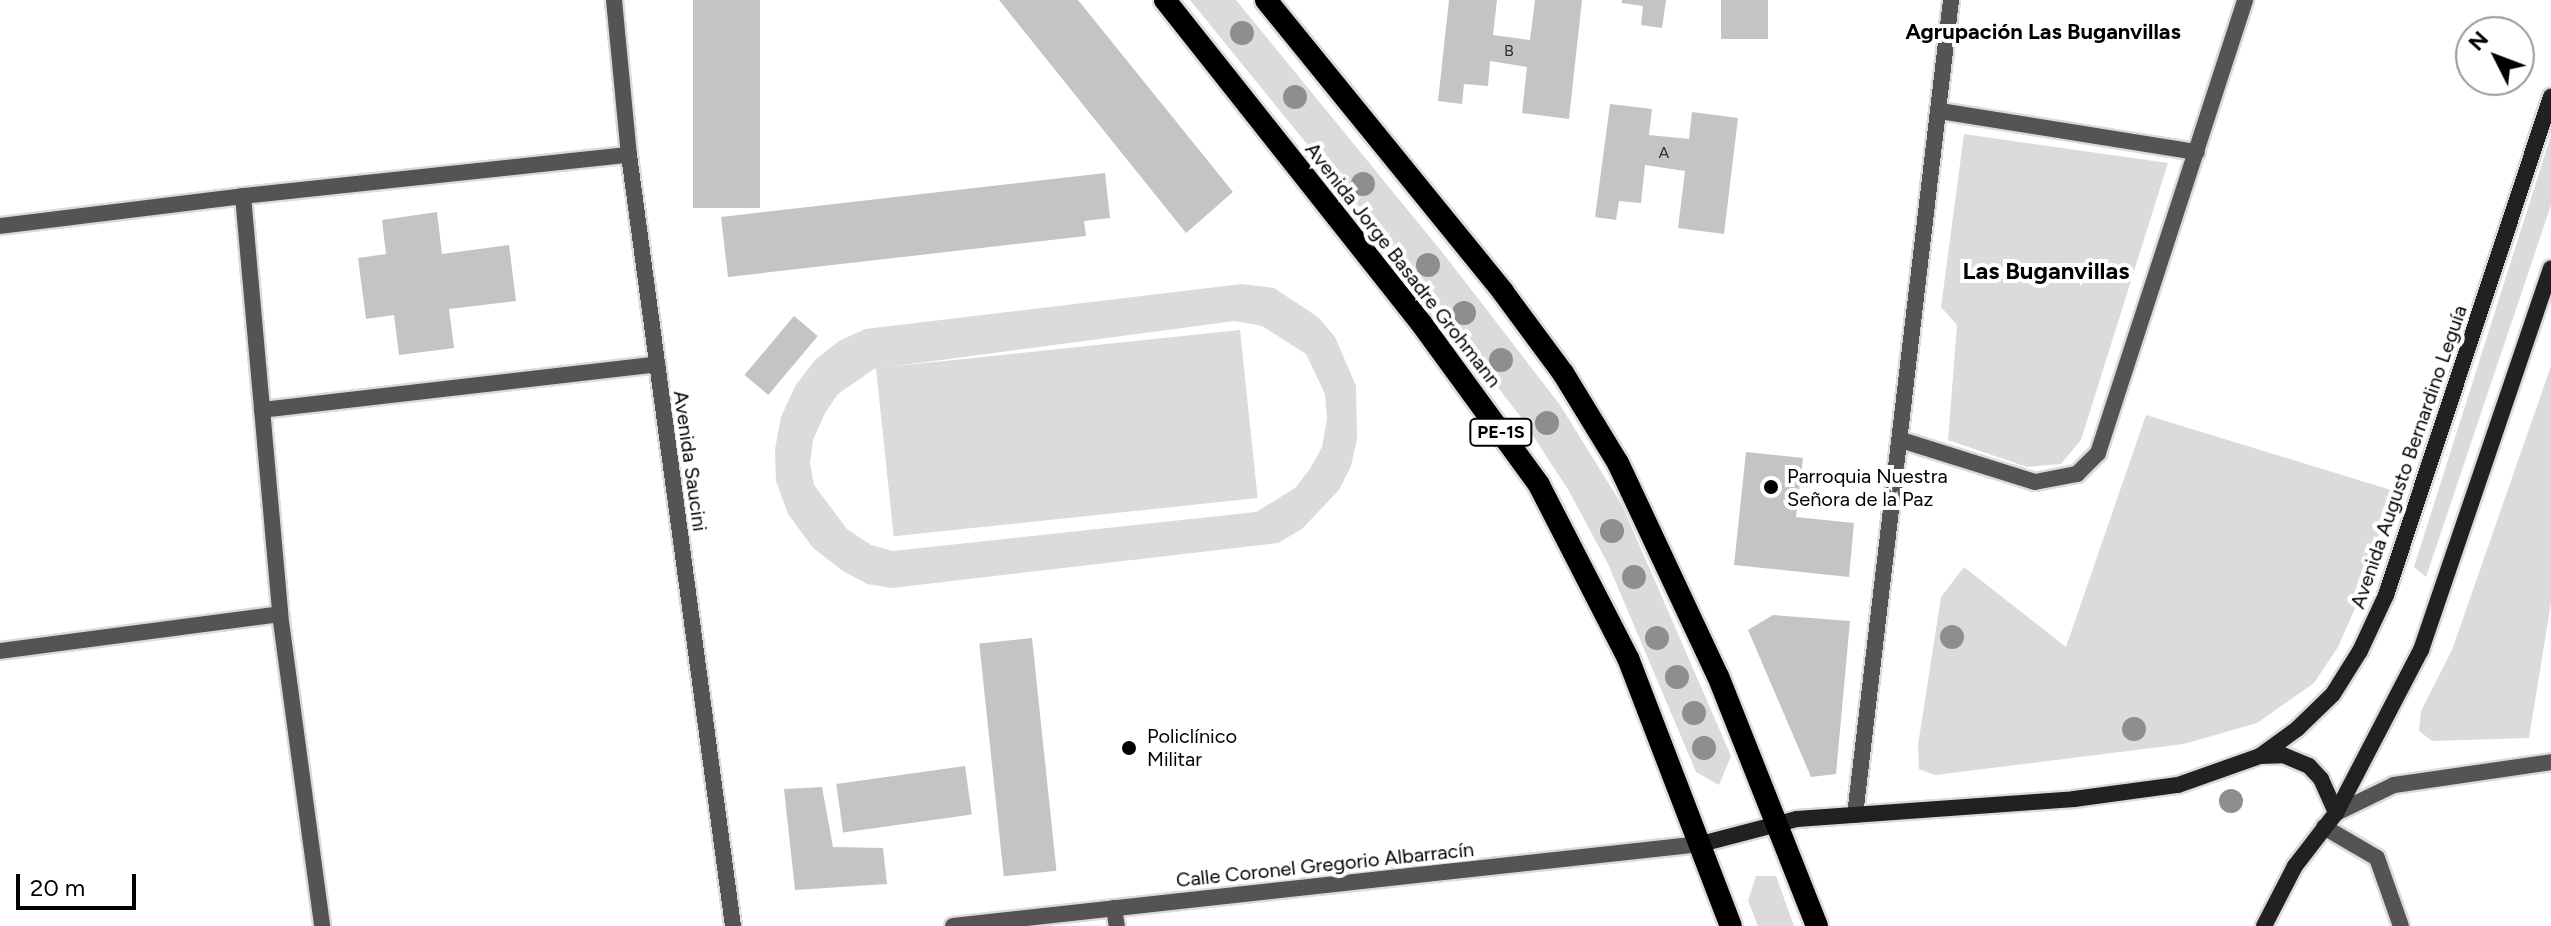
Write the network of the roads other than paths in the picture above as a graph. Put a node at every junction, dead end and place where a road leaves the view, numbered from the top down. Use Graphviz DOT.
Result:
graph roads {
  1 [pos="614,0"];
  2 [pos="1165,0"];
  3 [pos="1266,0"];
  4 [pos="1951,0"];
  5 [pos="2245,0"];
  6 [pos="2551,97"];
  7 [pos="1940,111"];
  8 [pos="2197,152"];
  9 [pos="629,155"];
  10 [pos="243,196"];
  11 [pos="0,226"];
  12 [pos="2551,269"];
  13 [pos="657,364"];
  14 [pos="262,410"];
  15 [pos="1901,440"];
  16 [pos="280,614"];
  17 [pos="0,651"];
  18 [pos="2260,756"];
  19 [pos="2551,762"];
  20 [pos="2336,813"];
  21 [pos="1855,815"];
  22 [pos="1779,823"];
  23 [pos="2324,827"];
  24 [pos="1701,844"];
  25 [pos="1114,908"];
  26 [pos="322,926"];
  27 [pos="733,926"];
  28 [pos="953,926"];
  29 [pos="1117,926"];
  30 [pos="1731,926"];
  31 [pos="1817,926"];
  32 [pos="2264,926"];
  33 [pos="2401,926"];
  1 -- 9 [label="street, Avenida Saucini"];
  2 -- 24 [label="highway, Avenida Jorge Basadre Grohmann / PE-1S"];
  3 -- 22 [label="highway"];
  4 -- 7 [label="street"];
  5 -- 8 [label="street"];
  6 -- 18 [label="main road, Avenida Augusto Bernardino Leguía"];
  7 -- 8 [label="street"];
  7 -- 15 [label="street"];
  8 -- 15 [label="street"];
  9 -- 10 [label="street"];
  9 -- 13 [label="street, Avenida Saucini"];
  10 -- 11 [label="street"];
  10 -- 14 [label="street"];
  12 -- 20 [label="main road"];
  13 -- 14 [label="street"];
  13 -- 27 [label="street, Avenida Saucini"];
  14 -- 16 [label="street"];
  15 -- 21 [label="street"];
  16 -- 17 [label="street"];
  16 -- 26 [label="street"];
  18 -- 20 [label="main road"];
  18 -- 21 [label="main road, Avenida Augusto Bernardino Leguía"];
  19 -- 20 [label="street"];
  20 -- 23 [label="main road"];
  21 -- 22 [label="main road, Avenida Augusto Bernardino Leguía"];
  22 -- 24 [label="main road, Avenida Augusto Bernardino Leguía"];
  22 -- 31 [label="highway"];
  23 -- 32 [label="main road"];
  23 -- 33 [label="street"];
  24 -- 25 [label="street, Calle Coronel Gregorio Albarracín"];
  24 -- 30 [label="highway, Avenida Jorge Basadre Grohmann / PE-1S"];
  25 -- 28 [label="street, Calle Coronel Gregorio Albarracín"];
  25 -- 29 [label="street"];
}
